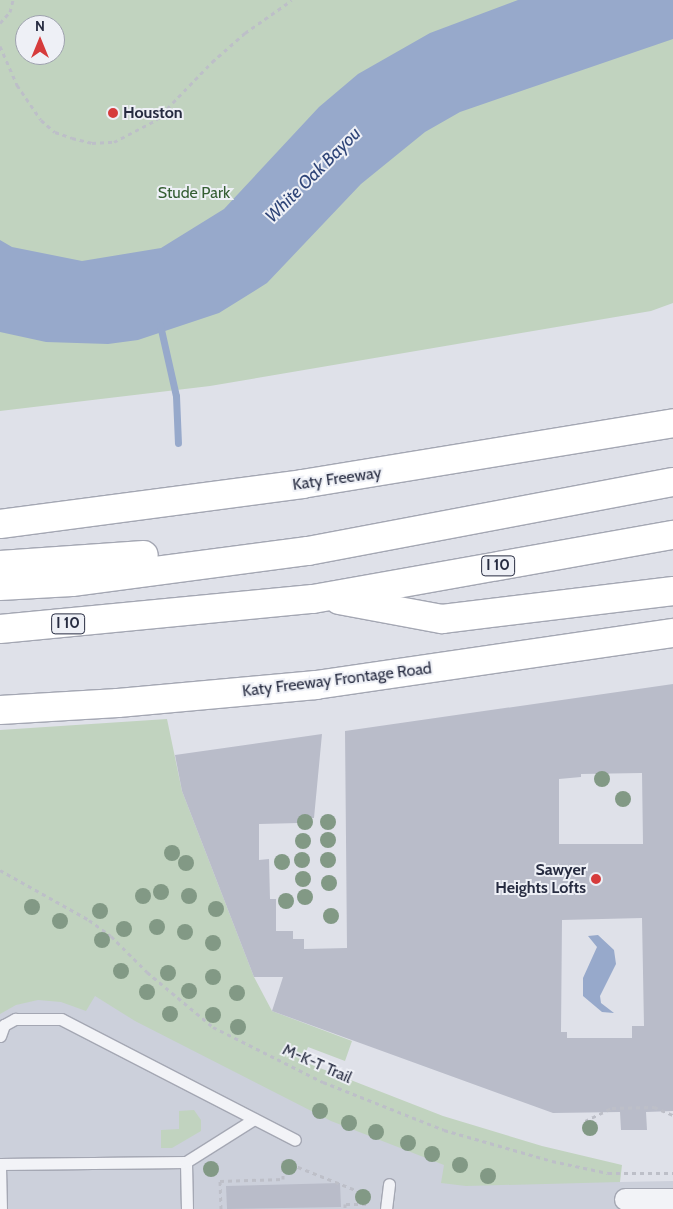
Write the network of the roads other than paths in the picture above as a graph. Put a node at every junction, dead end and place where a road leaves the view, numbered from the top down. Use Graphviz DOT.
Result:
graph roads {
  1 [pos="673,423"];
  2 [pos="673,482"];
  3 [pos="0,524"];
  4 [pos="673,535"];
  5 [pos="307,542"];
  6 [pos="0,565"];
  7 [pos="0,586"];
  8 [pos="673,591"];
  9 [pos="318,598"];
  10 [pos="0,629"];
  11 [pos="673,633"];
  12 [pos="0,710"];
  13 [pos="0,1036"];
  14 [pos="254,1119"];
  15 [pos="295,1140"];
  16 [pos="186,1162"];
  17 [pos="0,1165"];
  18 [pos="389,1184"];
  19 [pos="625,1199"];
  20 [pos="673,1199"];
  21 [pos="1,1209"];
  22 [pos="187,1209"];
  23 [pos="386,1209"];
  1 -- 3 [label="main road, Katy Freeway"];
  2 -- 5 [label="main road"];
  4 -- 9 [label="main road, I 10"];
  5 -- 6 [label="main road"];
  5 -- 7 [label="main road"];
  8 -- 9 [label="main road"];
  9 -- 10 [label="main road, I 10"];
  11 -- 12 [label="main road, Katy Freeway Frontage Road"];
  13 -- 14 [label="lane"];
  14 -- 15 [label="lane"];
  14 -- 16 [label="lane"];
  16 -- 17 [label="lane"];
  16 -- 22 [label="lane"];
  17 -- 21 [label="lane"];
  18 -- 23 [label="lane"];
  19 -- 20 [label="street"];
}
